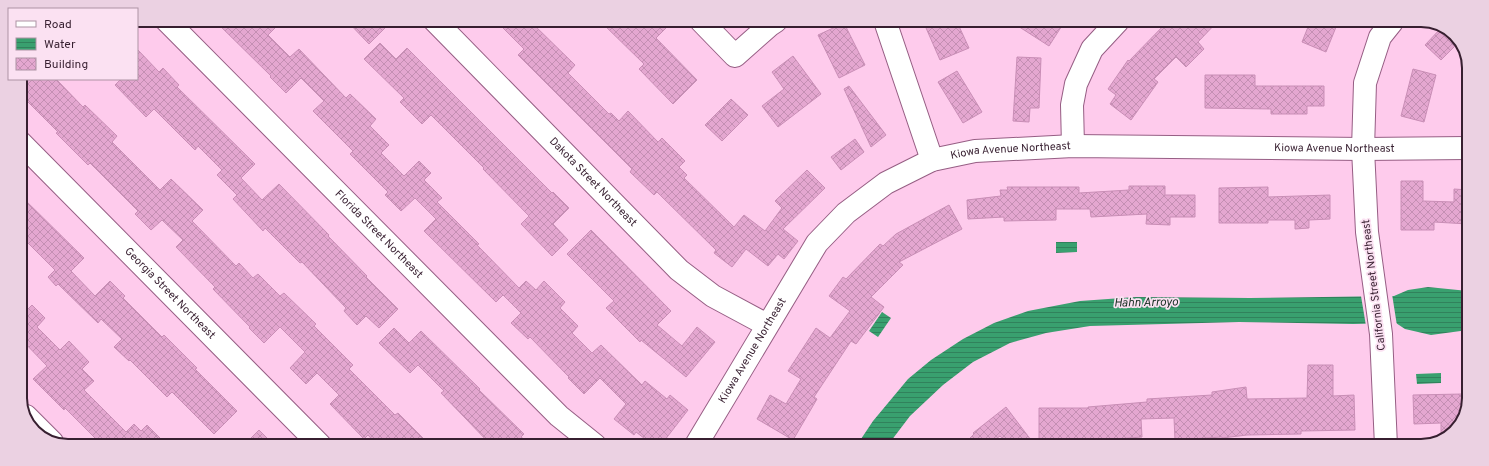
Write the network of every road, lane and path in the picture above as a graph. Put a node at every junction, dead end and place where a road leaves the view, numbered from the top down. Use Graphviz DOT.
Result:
graph roads {
  1 [pos="173,27"];
  2 [pos="441,27"];
  3 [pos="707,27"];
  4 [pos="768,27"];
  5 [pos="887,27"];
  6 [pos="1112,27"];
  7 [pos="1388,27"];
  8 [pos="1073,146"];
  9 [pos="1462,148"];
  10 [pos="27,149"];
  11 [pos="1362,149"];
  12 [pos="932,160"];
  13 [pos="767,325"];
  14 [pos="314,439"];
  15 [pos="588,439"];
  16 [pos="700,439"];
  17 [pos="1386,439"];
  1 -- 15 [label="street, Florida Street Northeast"];
  2 -- 13 [label="street, Dakota Street Northeast"];
  3 -- 4 [label="street"];
  5 -- 12 [label="street"];
  6 -- 8 [label="street"];
  7 -- 11 [label="street, California Street Northeast"];
  8 -- 11 [label="street, Kiowa Avenue Northeast"];
  8 -- 12 [label="street, Kiowa Avenue Northeast"];
  9 -- 11 [label="street, Kiowa Avenue Northeast"];
  10 -- 14 [label="street, Georgia Street Northeast"];
  11 -- 17 [label="street, California Street Northeast"];
  12 -- 13 [label="street, Kiowa Avenue Northeast"];
  13 -- 16 [label="street, Kiowa Avenue Northeast"];
}
